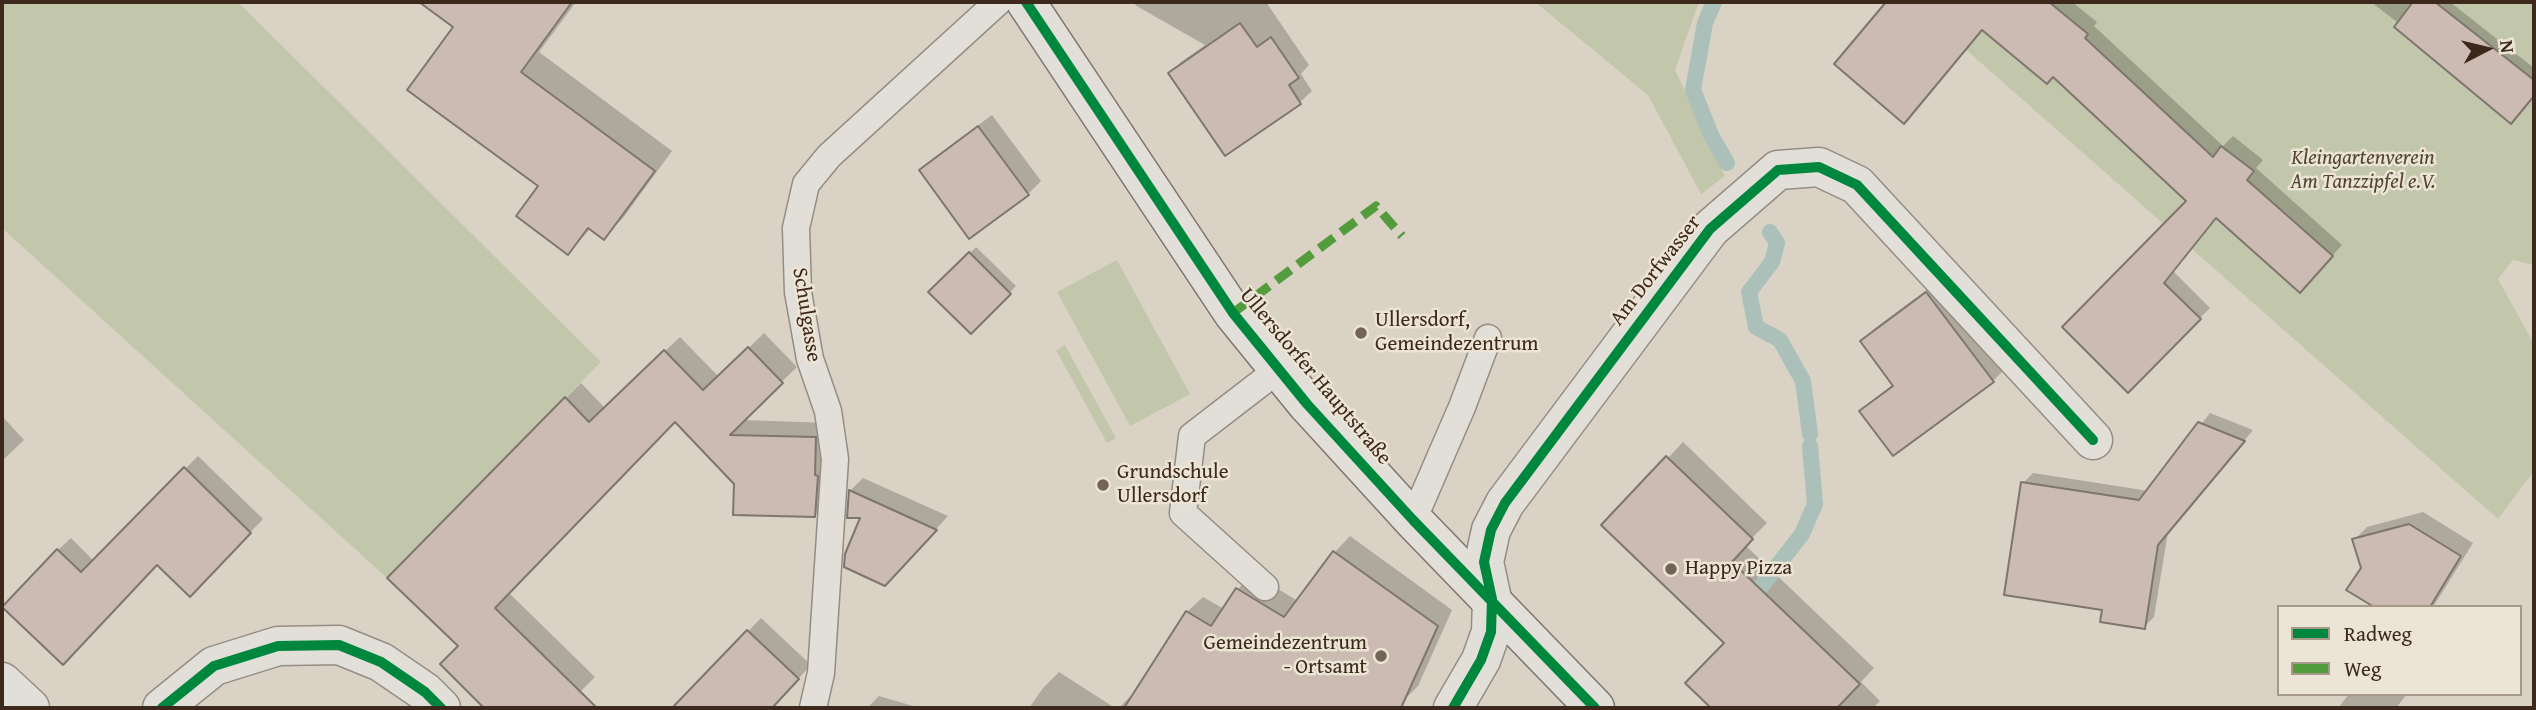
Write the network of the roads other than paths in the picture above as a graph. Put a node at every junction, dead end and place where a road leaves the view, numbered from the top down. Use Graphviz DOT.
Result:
graph roads {
  1 [pos="998,2"];
  2 [pos="1026,2"];
  3 [pos="1488,338"];
  4 [pos="1279,369"];
  5 [pos="2093,440"];
  6 [pos="1413,520"];
  7 [pos="1265,587"];
  8 [pos="1492,599"];
  9 [pos="2,682"];
  10 [pos="30,708"];
  11 [pos="162,708"];
  12 [pos="441,708"];
  13 [pos="813,708"];
  14 [pos="1453,708"];
  15 [pos="1595,708"];
  1 -- 13 [label="lane, Schulgasse"];
  2 -- 4 [label="street, Ullersdorfer Hauptstraße"];
  3 -- 6 [label="lane"];
  4 -- 6 [label="street, Ullersdorfer Hauptstraße"];
  4 -- 7 [label="lane"];
  5 -- 8 [label="street, Am Dorfwasser"];
  6 -- 8 [label="street, Ullersdorfer Hauptstraße"];
  8 -- 14 [label="street"];
  8 -- 15 [label="street, Ullersdorfer Hauptstraße"];
  9 -- 10 [label="street"];
  11 -- 12 [label="street"];
}
